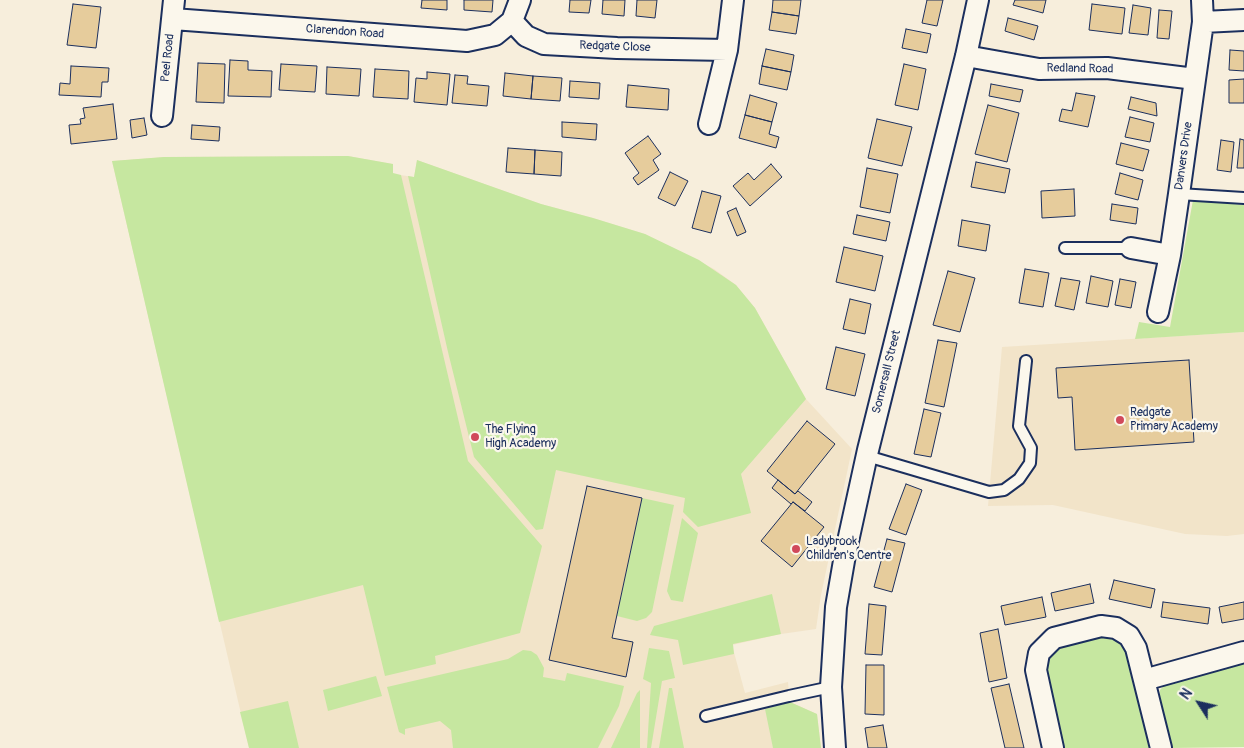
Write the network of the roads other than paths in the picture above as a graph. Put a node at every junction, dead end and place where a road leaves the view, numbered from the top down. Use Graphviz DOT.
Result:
graph roads {
  1 [pos="520,0"];
  2 [pos="733,0"];
  3 [pos="978,0"];
  4 [pos="1202,0"];
  5 [pos="173,10"];
  6 [pos="1244,20"];
  7 [pos="512,21"];
  8 [pos="1203,22"];
  9 [pos="727,50"];
  10 [pos="966,56"];
  11 [pos="1195,78"];
  12 [pos="162,116"];
  13 [pos="709,124"];
  14 [pos="1178,194"];
  15 [pos="1244,198"];
  16 [pos="1066,248"];
  17 [pos="1131,248"];
  18 [pos="1170,255"];
  19 [pos="1158,312"];
  20 [pos="1026,361"];
  21 [pos="867,456"];
  22 [pos="1244,652"];
  23 [pos="1144,680"];
  24 [pos="831,687"];
  25 [pos="706,716"];
  26 [pos="835,748"];
  27 [pos="1053,748"];
  28 [pos="1161,748"];
  1 -- 7 [label="street"];
  2 -- 9 [label="street"];
  3 -- 10 [label="street, Somersall Street"];
  4 -- 8 [label="street, Danvers Drive"];
  5 -- 7 [label="street, Clarendon Road"];
  5 -- 12 [label="street, Peel Road"];
  6 -- 8 [label="street"];
  7 -- 9 [label="street, Redgate Close"];
  8 -- 11 [label="street, Danvers Drive"];
  9 -- 13 [label="street"];
  10 -- 11 [label="street, Redland Road"];
  10 -- 21 [label="street, Somersall Street"];
  11 -- 14 [label="street, Danvers Drive"];
  14 -- 15 [label="lane"];
  14 -- 18 [label="street, Danvers Drive"];
  16 -- 17 [label="lane"];
  17 -- 18 [label="street"];
  18 -- 19 [label="street, Danvers Drive"];
  20 -- 21 [label="lane"];
  21 -- 24 [label="street, Somersall Street"];
  22 -- 23 [label="street"];
  23 -- 27 [label="street"];
  23 -- 28 [label="street"];
  24 -- 25 [label="lane"];
  24 -- 26 [label="street, Somersall Street"];
}
